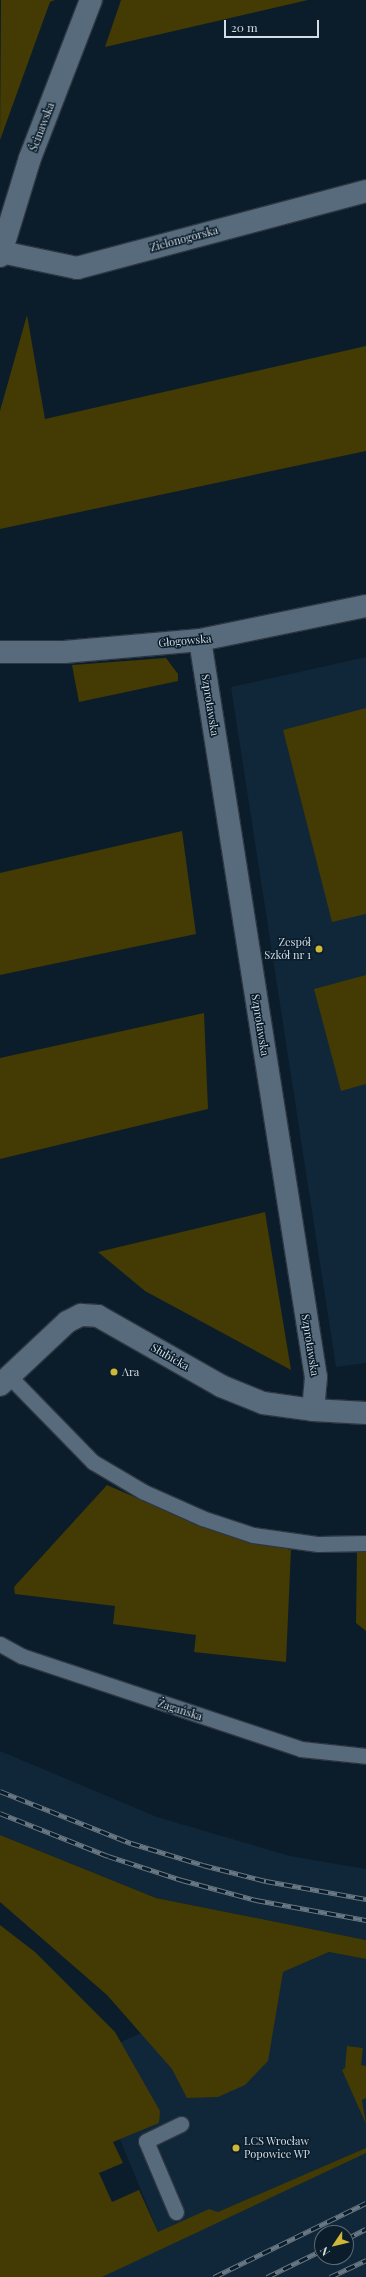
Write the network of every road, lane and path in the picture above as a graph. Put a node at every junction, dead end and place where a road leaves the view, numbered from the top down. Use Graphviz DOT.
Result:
graph roads {
  1 [pos="91,0"];
  2 [pos="366,191"];
  3 [pos="1,254"];
  4 [pos="366,606"];
  5 [pos="200,640"];
  6 [pos="0,652"];
  7 [pos="4,1380"];
  8 [pos="313,1410"];
  9 [pos="366,1413"];
  10 [pos="366,1543"];
  11 [pos="0,1644"];
  12 [pos="366,1756"];
  13 [pos="182,2124"];
  14 [pos="176,2212"];
  1 -- 3 [label="street, Ścinawska"];
  2 -- 3 [label="street, Zielonogórska"];
  4 -- 5 [label="street, Głogowska"];
  5 -- 6 [label="street, Głogowska"];
  5 -- 8 [label="street, Szprotawska"];
  7 -- 8 [label="street, Słubicka"];
  7 -- 10 [label="lane"];
  8 -- 9 [label="street, Słubicka"];
  11 -- 12 [label="lane, Żagańska"];
  13 -- 14 [label="lane"];
}
